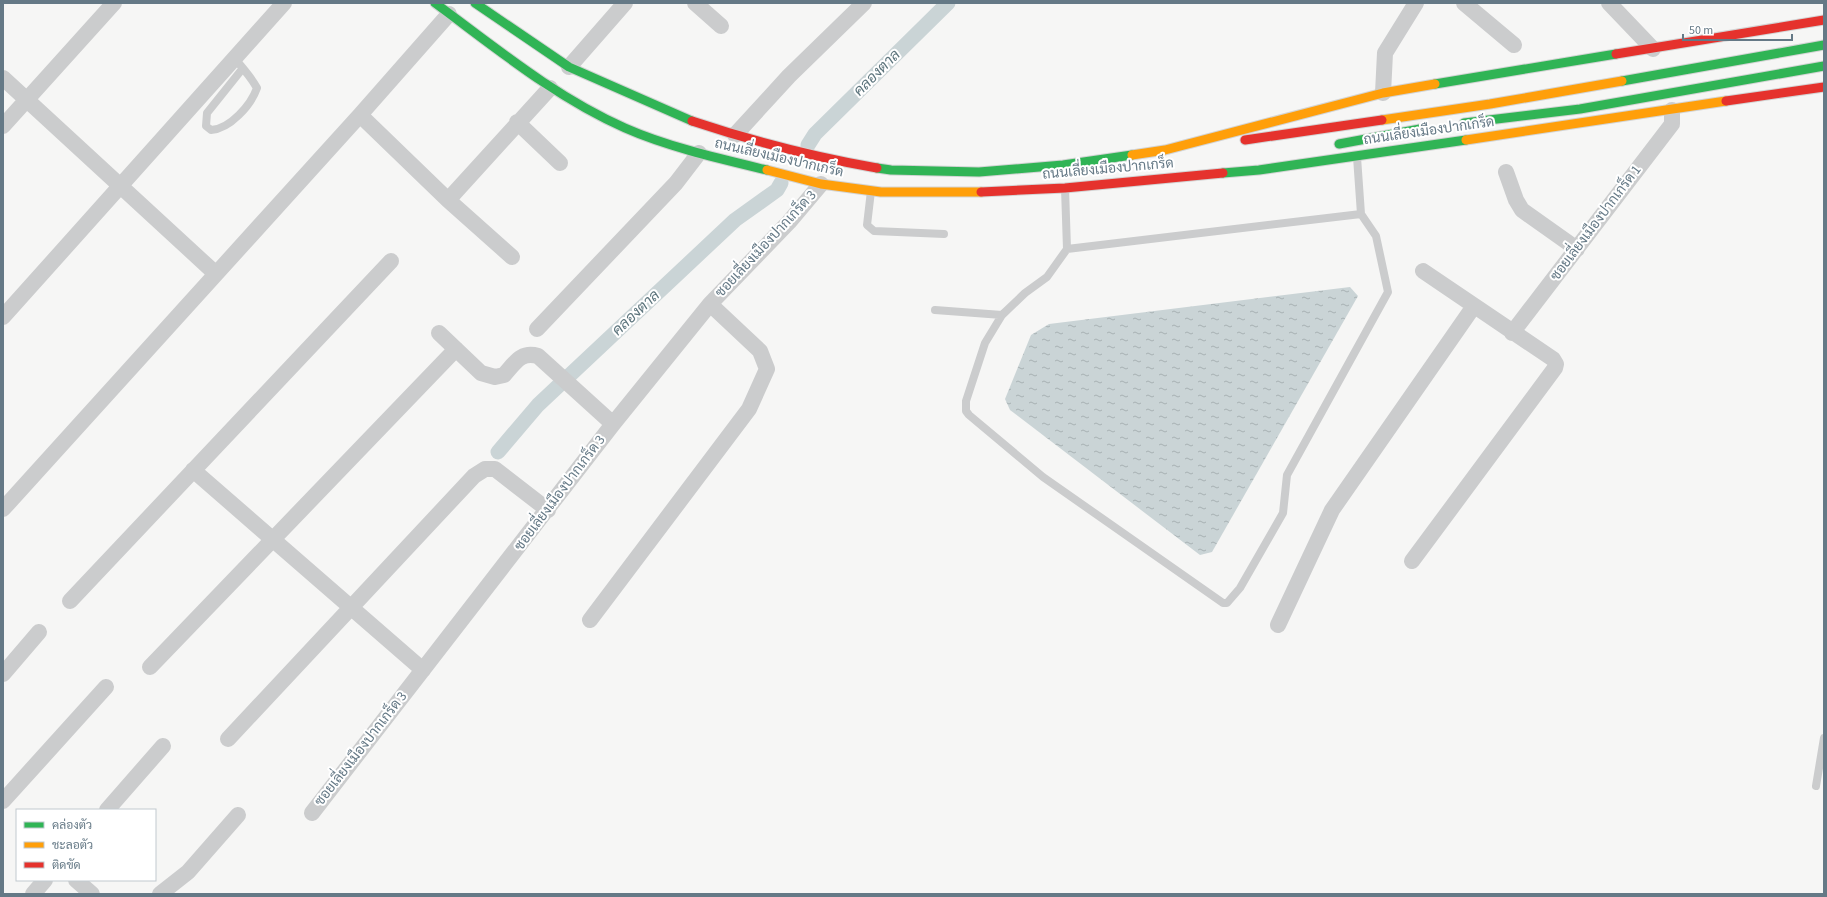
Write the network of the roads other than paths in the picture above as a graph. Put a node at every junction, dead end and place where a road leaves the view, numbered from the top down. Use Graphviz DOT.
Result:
graph roads {
  1 [pos="114,3"];
  2 [pos="435,3"];
  3 [pos="475,3"];
  4 [pos="625,3"];
  5 [pos="695,3"];
  6 [pos="864,3"];
  7 [pos="1416,3"];
  8 [pos="1464,3"];
  9 [pos="1610,3"];
  10 [pos="278,5"];
  11 [pos="449,14"];
  12 [pos="1824,20"];
  13 [pos="721,26"];
  14 [pos="1514,45"];
  15 [pos="1824,45"];
  16 [pos="1653,49"];
  17 [pos="239,63"];
  18 [pos="1824,66"];
  19 [pos="569,67"];
  20 [pos="3,78"];
  21 [pos="1824,87"];
  22 [pos="550,88"];
  23 [pos="1383,94"];
  24 [pos="27,100"];
  25 [pos="1672,110"];
  26 [pos="360,115"];
  27 [pos="518,122"];
  28 [pos="1454,125"];
  29 [pos="3,126"];
  30 [pos="1433,128"];
  31 [pos="735,135"];
  32 [pos="1328,146"];
  33 [pos="1165,150"];
  34 [pos="699,154"];
  35 [pos="1357,156"];
  36 [pos="1247,162"];
  37 [pos="560,163"];
  38 [pos="1506,172"];
  39 [pos="1181,176"];
  40 [pos="821,184"];
  41 [pos="121,186"];
  42 [pos="1065,188"];
  43 [pos="871,191"];
  44 [pos="448,200"];
  45 [pos="1361,214"];
  46 [pos="944,234"];
  47 [pos="1067,249"];
  48 [pos="1577,249"];
  49 [pos="512,257"];
  50 [pos="391,261"];
  51 [pos="1423,271"];
  52 [pos="215,273"];
  53 [pos="710,304"];
  54 [pos="1474,306"];
  55 [pos="935,310"];
  56 [pos="1002,315"];
  57 [pos="3,317"];
  58 [pos="537,329"];
  59 [pos="439,333"];
  60 [pos="1512,333"];
  61 [pos="456,349"];
  62 [pos="613,424"];
  63 [pos="193,470"];
  64 [pos="3,509"];
  65 [pos="548,510"];
  66 [pos="273,539"];
  67 [pos="1412,560"];
  68 [pos="70,601"];
  69 [pos="350,606"];
  70 [pos="590,620"];
  71 [pos="1278,625"];
  72 [pos="39,632"];
  73 [pos="150,667"];
  74 [pos="423,670"];
  75 [pos="3,674"];
  76 [pos="106,687"];
  77 [pos="1824,738"];
  78 [pos="228,739"];
  79 [pos="163,746"];
  80 [pos="1816,786"];
  81 [pos="3,801"];
  82 [pos="108,809"];
  83 [pos="312,813"];
  84 [pos="238,815"];
  85 [pos="44,881"];
  86 [pos="77,881"];
  87 [pos="33,894"];
  88 [pos="92,894"];
  89 [pos="160,894"];
  1 -- 24 [label="street"];
  2 -- 11 [label="main road, ถนนเลี่ยงเมืองปากเกร็ด"];
  3 -- 19 [label="main road, ถนนเลี่ยงเมืองปากเกร็ด"];
  4 -- 19 [label="street"];
  5 -- 13 [label="street"];
  6 -- 31 [label="street"];
  7 -- 23 [label="street"];
  8 -- 14 [label="street"];
  9 -- 16 [label="street"];
  10 -- 17 [label="street"];
  11 -- 22 [label="main road, ถนนเลี่ยงเมืองปากเกร็ด"];
  11 -- 26 [label="street"];
  12 -- 16 [label="main road, ถนนเลี่ยงเมืองปากเกร็ด"];
  15 -- 33 [label="main road"];
  16 -- 23 [label="main road, ถนนเลี่ยงเมืองปากเกร็ด"];
  17 -- 17 [label="lane"];
  17 -- 41 [label="street"];
  18 -- 28 [label="main road"];
  19 -- 31 [label="main road, ถนนเลี่ยงเมืองปากเกร็ด"];
  20 -- 24 [label="street"];
  21 -- 25 [label="main road, ถนนเลี่ยงเมืองปากเกร็ด"];
  22 -- 27 [label="street"];
  22 -- 34 [label="main road, ถนนเลี่ยงเมืองปากเกร็ด"];
  23 -- 33 [label="main road, ถนนเลี่ยงเมืองปากเกร็ด"];
  24 -- 29 [label="street"];
  24 -- 41 [label="street"];
  25 -- 35 [label="main road, ถนนเลี่ยงเมืองปากเกร็ด"];
  25 -- 48 [label="street, ซอยเลี่ยงเมืองปากเกร็ด 1"];
  26 -- 44 [label="street"];
  26 -- 52 [label="street"];
  27 -- 37 [label="street"];
  27 -- 44 [label="street"];
  30 -- 32 [label="main road"];
  31 -- 33 [label="main road, ถนนเลี่ยงเมืองปากเกร็ด"];
  34 -- 40 [label="main road, ถนนเลี่ยงเมืองปากเกร็ด"];
  34 -- 58 [label="street"];
  35 -- 39 [label="main road, ถนนเลี่ยงเมืองปากเกร็ด"];
  35 -- 45 [label="lane"];
  36 -- 39 [label="main road"];
  38 -- 48 [label="street"];
  39 -- 42 [label="main road, ถนนเลี่ยงเมืองปากเกร็ด"];
  40 -- 43 [label="main road, ถนนเลี่ยงเมืองปากเกร็ด"];
  40 -- 53 [label="street, ซอยเลี่ยงเมืองปากเกร็ด 3"];
  41 -- 52 [label="street"];
  41 -- 57 [label="street"];
  42 -- 43 [label="main road, ถนนเลี่ยงเมืองปากเกร็ด"];
  42 -- 47 [label="lane"];
  43 -- 46 [label="lane"];
  44 -- 49 [label="street"];
  45 -- 47 [label="lane"];
  45 -- 56 [label="lane"];
  47 -- 56 [label="lane"];
  48 -- 60 [label="street, ซอยเลี่ยงเมืองปากเกร็ด 1"];
  50 -- 63 [label="street"];
  51 -- 54 [label="street"];
  52 -- 64 [label="street"];
  53 -- 62 [label="street, ซอยเลี่ยงเมืองปากเกร็ด 3"];
  53 -- 70 [label="street"];
  54 -- 60 [label="street"];
  54 -- 71 [label="street"];
  55 -- 56 [label="lane"];
  59 -- 61 [label="street"];
  60 -- 67 [label="street"];
  61 -- 62 [label="street"];
  61 -- 66 [label="street"];
  62 -- 65 [label="street, ซอยเลี่ยงเมืองปากเกร็ด 3"];
  63 -- 66 [label="street"];
  63 -- 68 [label="street"];
  65 -- 69 [label="street"];
  65 -- 74 [label="street, ซอยเลี่ยงเมืองปากเกร็ด 3"];
  66 -- 69 [label="street"];
  66 -- 73 [label="street"];
  69 -- 74 [label="street"];
  69 -- 78 [label="street"];
  72 -- 75 [label="street"];
  74 -- 83 [label="street, ซอยเลี่ยงเมืองปากเกร็ด 3"];
  76 -- 81 [label="street"];
  77 -- 80 [label="lane"];
  79 -- 82 [label="street"];
  84 -- 89 [label="street"];
  85 -- 87 [label="street"];
  86 -- 88 [label="street"];
}
